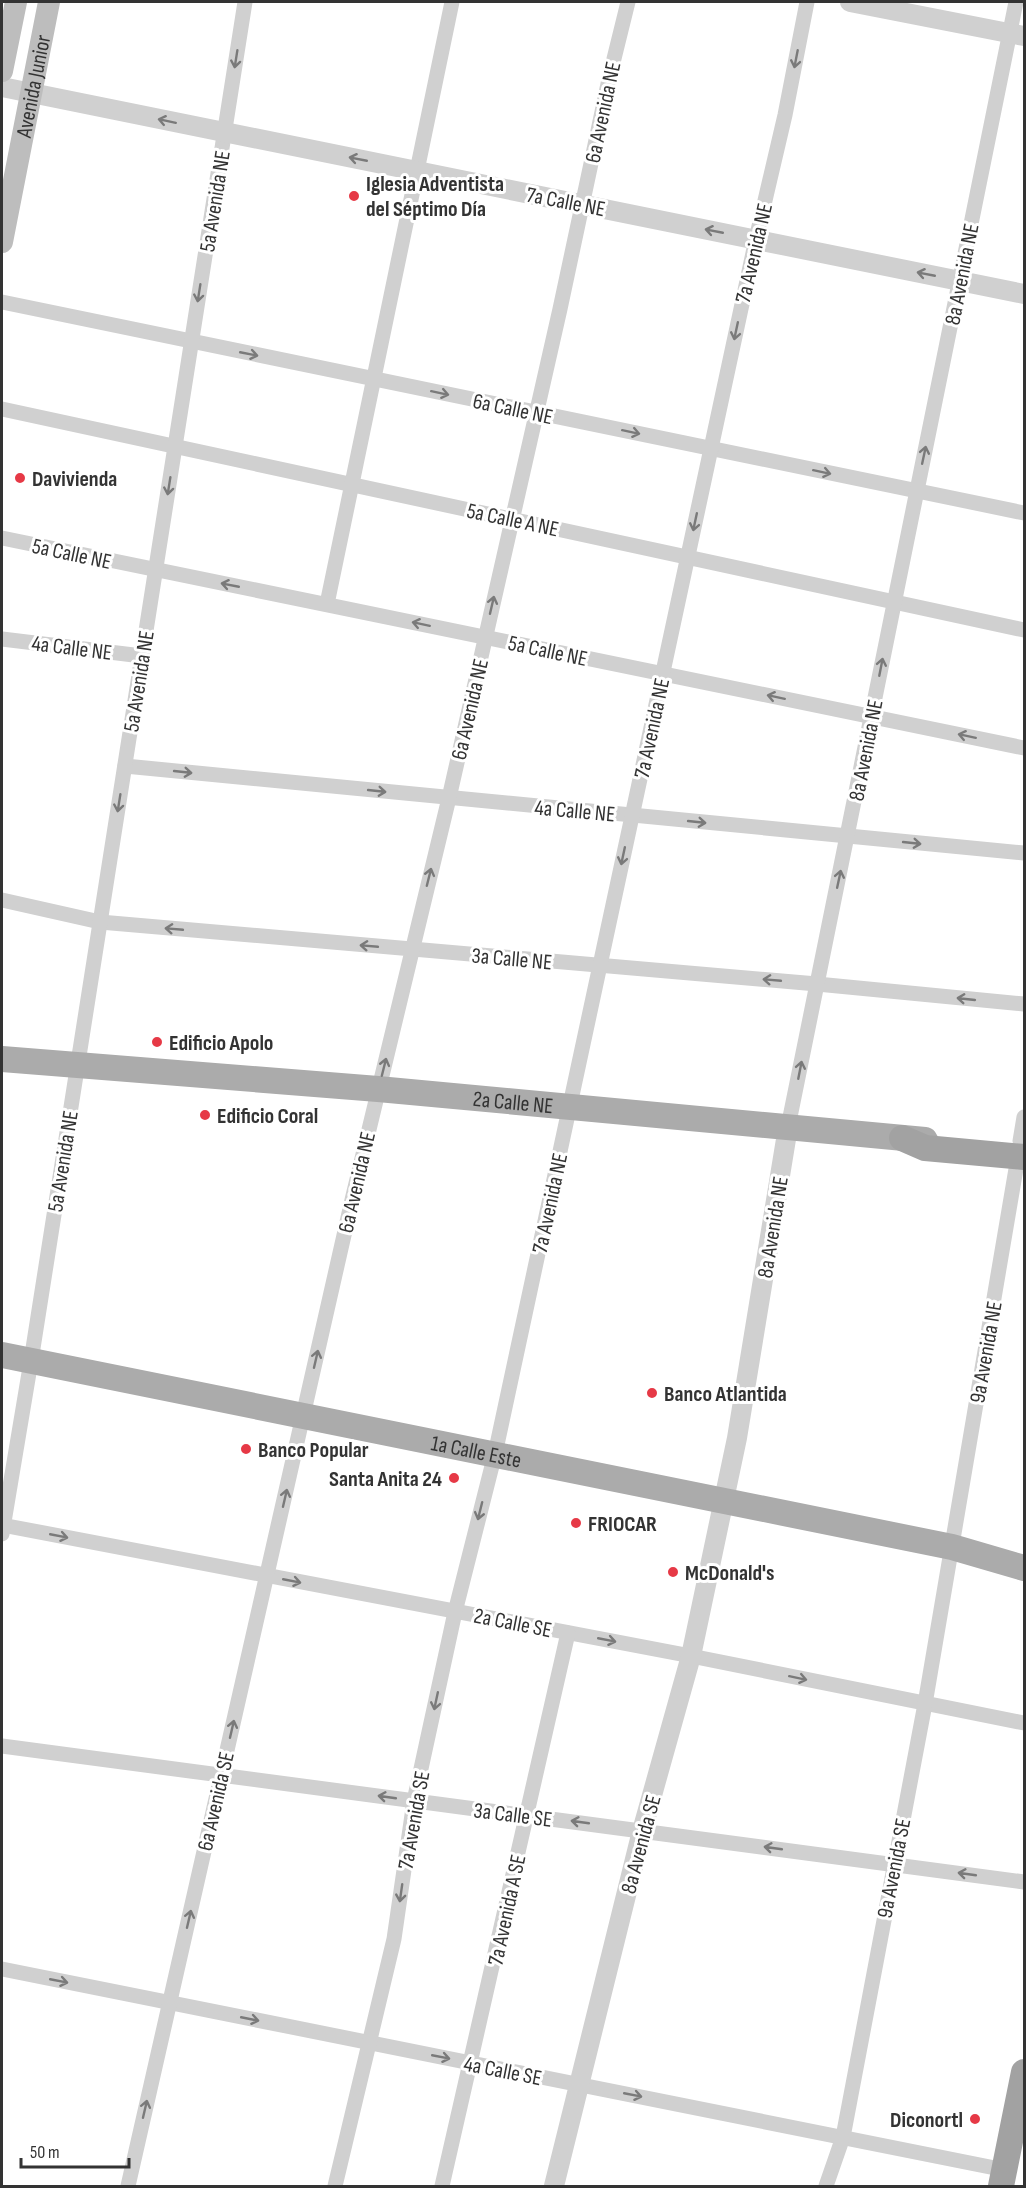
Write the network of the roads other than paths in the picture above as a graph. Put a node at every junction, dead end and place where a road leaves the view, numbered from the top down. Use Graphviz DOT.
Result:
graph roads {
  1 [pos="16,2"];
  2 [pos="49,2"];
  3 [pos="245,2"];
  4 [pos="452,2"];
  5 [pos="628,2"];
  6 [pos="807,2"];
  7 [pos="850,2"];
  8 [pos="1016,2"];
  9 [pos="1017,35"];
  10 [pos="2,71"];
  11 [pos="2,87"];
  12 [pos="32,93"];
  13 [pos="225,133"];
  14 [pos="417,171"];
  15 [pos="582,204"];
  16 [pos="756,239"];
  17 [pos="2,242"];
  18 [pos="960,280"];
  19 [pos="1024,294"];
  20 [pos="2,302"];
  21 [pos="192,343"];
  22 [pos="374,379"];
  23 [pos="2,409"];
  24 [pos="535,412"];
  25 [pos="175,447"];
  26 [pos="711,449"];
  27 [pos="352,484"];
  28 [pos="917,491"];
  29 [pos="1024,513"];
  30 [pos="511,519"];
  31 [pos="2,538"];
  32 [pos="687,557"];
  33 [pos="156,570"];
  34 [pos="895,602"];
  35 [pos="327,604"];
  36 [pos="1024,630"];
  37 [pos="485,637"];
  38 [pos="2,639"];
  39 [pos="142,656"];
  40 [pos="662,674"];
  41 [pos="871,716"];
  42 [pos="1024,748"];
  43 [pos="125,766"];
  44 [pos="449,798"];
  45 [pos="632,815"];
  46 [pos="847,836"];
  47 [pos="1024,854"];
  48 [pos="2,900"];
  49 [pos="100,922"];
  50 [pos="412,949"];
  51 [pos="600,966"];
  52 [pos="817,984"];
  53 [pos="1024,1004"];
  54 [pos="2,1059"];
  55 [pos="78,1064"];
  56 [pos="378,1089"];
  57 [pos="569,1107"];
  58 [pos="788,1127"];
  59 [pos="902,1138"];
  60 [pos="942,1142"];
  61 [pos="1023,1144"];
  62 [pos="2,1355"];
  63 [pos="31,1361"];
  64 [pos="303,1416"];
  65 [pos="495,1455"];
  66 [pos="725,1501"];
  67 [pos="2,1528"];
  68 [pos="952,1547"];
  69 [pos="1024,1553"];
  70 [pos="1024,1569"];
  71 [pos="267,1576"];
  72 [pos="455,1612"];
  73 [pos="568,1633"];
  74 [pos="691,1656"];
  75 [pos="925,1704"];
  76 [pos="1024,1723"];
  77 [pos="2,1746"];
  78 [pos="222,1774"];
  79 [pos="414,1801"];
  80 [pos="527,1815"];
  81 [pos="642,1831"];
  82 [pos="893,1864"];
  83 [pos="1024,1882"];
  84 [pos="2,1969"];
  85 [pos="170,2003"];
  86 [pos="370,2043"];
  87 [pos="472,2063"];
  88 [pos="1024,2072"];
  89 [pos="580,2085"];
  90 [pos="843,2137"];
  91 [pos="1003,2178"];
  92 [pos="128,2187"];
  93 [pos="335,2187"];
  94 [pos="442,2187"];
  95 [pos="554,2187"];
  96 [pos="826,2187"];
  1 -- 10 [label="main road, Avenida Junior"];
  2 -- 12 [label="main road, Avenida Junior"];
  3 -- 13 [label="street, 5a Avenida NE, one-way"];
  4 -- 14 [label="street"];
  5 -- 15 [label="street, 6a Avenida NE"];
  6 -- 16 [label="street, 7a Avenida NE, one-way"];
  7 -- 9 [label="street"];
  8 -- 9 [label="street, 8a Avenida NE"];
  9 -- 18 [label="street, 8a Avenida NE"];
  11 -- 12 [label="street, 7a Calle NE"];
  13 -- 12 [label="street, 7a Calle NE, one-way"];
  12 -- 17 [label="main road, Avenida Junior"];
  14 -- 13 [label="street, 7a Calle NE, one-way"];
  13 -- 21 [label="street, 5a Avenida NE, one-way"];
  14 -- 15 [label="street, 7a Calle NE"];
  14 -- 22 [label="street"];
  16 -- 15 [label="street, 7a Calle NE, one-way"];
  15 -- 24 [label="street, 6a Avenida NE"];
  18 -- 16 [label="street, 7a Calle NE, one-way"];
  16 -- 26 [label="street, 7a Avenida NE, one-way"];
  18 -- 19 [label="street, 7a Calle NE"];
  28 -- 18 [label="street, 8a Avenida NE, one-way"];
  20 -- 21 [label="street, 6a Calle NE"];
  21 -- 22 [label="street, 6a Calle NE, one-way"];
  21 -- 25 [label="street, 5a Avenida NE"];
  22 -- 24 [label="street, 6a Calle NE, one-way"];
  22 -- 27 [label="street"];
  23 -- 25 [label="street, 5a Calle A NE"];
  24 -- 26 [label="street, 6a Calle NE, one-way"];
  24 -- 30 [label="street, 6a Avenida NE"];
  25 -- 27 [label="street, 5a Calle A NE"];
  25 -- 33 [label="street, 5a Avenida NE, one-way"];
  26 -- 28 [label="street, 6a Calle NE, one-way"];
  26 -- 32 [label="street, 7a Avenida NE, one-way"];
  27 -- 30 [label="street, 5a Calle A NE"];
  27 -- 35 [label="street"];
  28 -- 29 [label="street, 6a Calle NE"];
  28 -- 34 [label="street, 8a Avenida NE"];
  30 -- 32 [label="street, 5a Calle A NE"];
  37 -- 30 [label="street, 6a Avenida NE, one-way"];
  31 -- 33 [label="street, 5a Calle NE"];
  32 -- 34 [label="street, 5a Calle A NE"];
  32 -- 40 [label="street, 7a Avenida NE"];
  35 -- 33 [label="street, 5a Calle NE, one-way"];
  33 -- 39 [label="street, 5a Avenida NE"];
  34 -- 36 [label="street, 5a Calle A NE"];
  41 -- 34 [label="street, 8a Avenida NE, one-way"];
  37 -- 35 [label="street, 5a Calle NE, one-way"];
  37 -- 40 [label="street, 5a Calle NE"];
  37 -- 44 [label="street, 6a Avenida NE"];
  38 -- 39 [label="street, 4a Calle NE"];
  39 -- 43 [label="street, 5a Avenida NE"];
  41 -- 40 [label="street, 5a Calle NE, one-way"];
  40 -- 45 [label="street, 7a Avenida NE"];
  42 -- 41 [label="street, 5a Calle NE, one-way"];
  41 -- 46 [label="street, 8a Avenida NE"];
  43 -- 44 [label="street, 4a Calle NE, one-way"];
  43 -- 49 [label="street, 5a Avenida NE, one-way"];
  44 -- 45 [label="street, 4a Calle NE"];
  50 -- 44 [label="street, 6a Avenida NE, one-way"];
  45 -- 46 [label="street, 4a Calle NE, one-way"];
  45 -- 51 [label="street, 7a Avenida NE, one-way"];
  46 -- 47 [label="street, 4a Calle NE, one-way"];
  52 -- 46 [label="street, 8a Avenida NE, one-way"];
  48 -- 49 [label="street, 3a Calle NE"];
  50 -- 49 [label="street, 3a Calle NE, one-way"];
  49 -- 55 [label="street, 5a Avenida NE"];
  50 -- 51 [label="street, 3a Calle NE"];
  56 -- 50 [label="street, 6a Avenida NE, one-way"];
  52 -- 51 [label="street, 3a Calle NE, one-way"];
  51 -- 57 [label="street, 7a Avenida NE"];
  53 -- 52 [label="street, 3a Calle NE, one-way"];
  58 -- 52 [label="street, 8a Avenida NE, one-way"];
  54 -- 55 [label="main road, 2a Calle NE"];
  55 -- 56 [label="main road, 2a Calle NE"];
  55 -- 63 [label="street, 5a Avenida NE"];
  56 -- 57 [label="main road, 2a Calle NE"];
  64 -- 56 [label="street, 6a Avenida NE, one-way"];
  57 -- 58 [label="main road, 2a Calle NE"];
  57 -- 65 [label="street, 7a Avenida NE"];
  58 -- 59 [label="main road, 2a Calle NE"];
  58 -- 66 [label="street, 8a Avenida NE"];
  59 -- 60 [label="main road, 2a Calle NE"];
  59 -- 61 [label="highway"];
  60 -- 61 [label="main road, 2a Calle NE"];
  61 -- 68 [label="street, 9a Avenida NE"];
  62 -- 63 [label="main road, 1a Calle Este"];
  63 -- 64 [label="main road, 1a Calle Este"];
  63 -- 67 [label="street, 5a Avenida NE"];
  64 -- 65 [label="main road, 1a Calle Este"];
  71 -- 64 [label="street, 6a Avenida SE, one-way"];
  65 -- 66 [label="main road, 1a Calle Este"];
  65 -- 72 [label="street, 7a Avenida SE, one-way"];
  66 -- 68 [label="main road, 1a Calle Este"];
  66 -- 74 [label="street, 8a Avenida SE"];
  67 -- 71 [label="street, 2a Calle SE, one-way"];
  68 -- 69 [label="main road, 1a Calle Este"];
  68 -- 70 [label="main road, 1a Calle Este"];
  68 -- 75 [label="street, 9a Avenida SE"];
  71 -- 72 [label="street, 2a Calle SE, one-way"];
  78 -- 71 [label="street, 6a Avenida SE, one-way"];
  72 -- 73 [label="street, 2a Calle SE"];
  72 -- 79 [label="street, 7a Avenida SE, one-way"];
  73 -- 74 [label="street, 2a Calle SE, one-way"];
  73 -- 80 [label="street, 7a Avenida A SE"];
  74 -- 75 [label="street, 2a Calle SE, one-way"];
  74 -- 81 [label="street, 8a Avenida SE"];
  75 -- 76 [label="street, 2a Calle SE"];
  75 -- 82 [label="street, 9a Avenida SE"];
  77 -- 78 [label="street, 3a Calle SE"];
  79 -- 78 [label="street, 3a Calle SE, one-way"];
  85 -- 78 [label="street, 6a Avenida SE, one-way"];
  79 -- 80 [label="street, 3a Calle SE"];
  79 -- 86 [label="street, 7a Avenida SE, one-way"];
  81 -- 80 [label="street, 3a Calle SE, one-way"];
  80 -- 87 [label="street, 7a Avenida A SE"];
  82 -- 81 [label="street, 3a Calle SE, one-way"];
  81 -- 89 [label="street, 8a Avenida SE"];
  83 -- 82 [label="street, 3a Calle SE, one-way"];
  82 -- 90 [label="street, 9a Avenida SE"];
  84 -- 85 [label="street, 4a Calle SE, one-way"];
  85 -- 86 [label="street, 4a Calle SE, one-way"];
  92 -- 85 [label="street, 6a Avenida SE, one-way"];
  86 -- 87 [label="street, 4a Calle SE, one-way"];
  86 -- 93 [label="street, 7a Avenida SE"];
  87 -- 89 [label="street, 4a Calle SE"];
  87 -- 94 [label="street, 7a Avenida A SE"];
  88 -- 91 [label="highway"];
  89 -- 90 [label="street, 4a Calle SE, one-way"];
  89 -- 95 [label="street, 8a Avenida SE"];
  90 -- 91 [label="street, 4a Calle SE"];
  90 -- 96 [label="street, 9a Avenida SE"];
}
